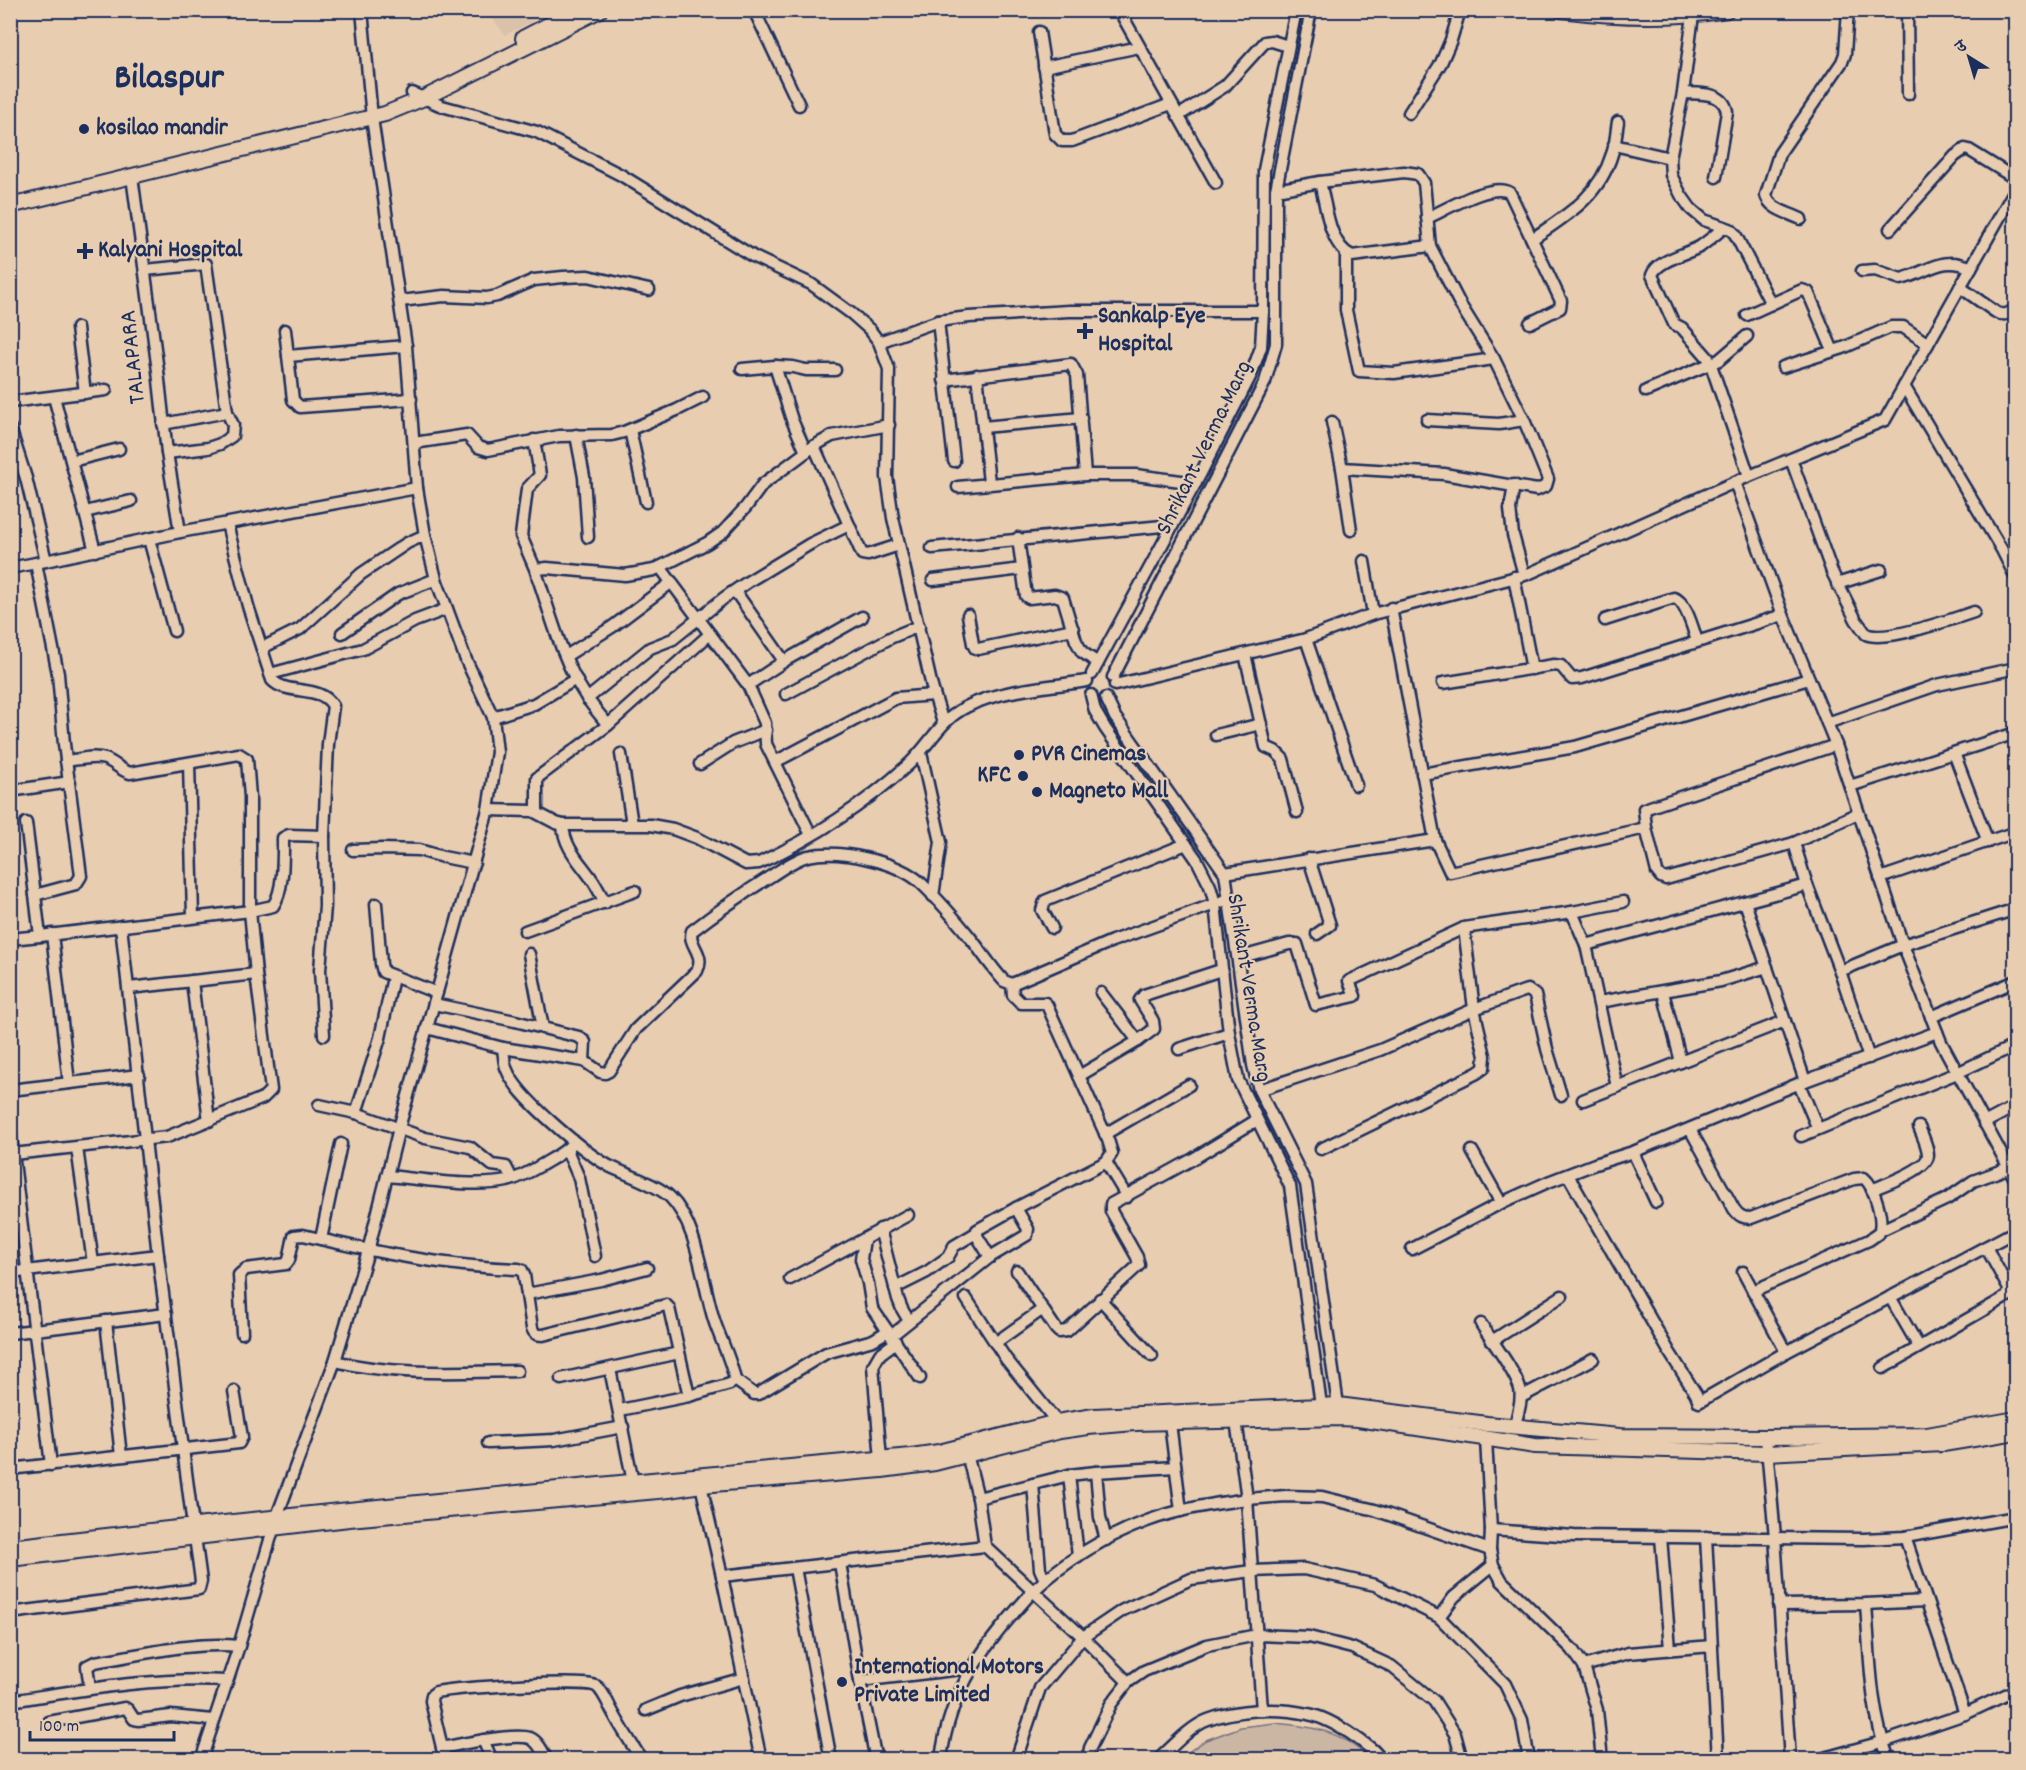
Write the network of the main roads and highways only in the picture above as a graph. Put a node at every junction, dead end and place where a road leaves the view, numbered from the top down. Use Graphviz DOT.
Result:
graph roads {
  1 [pos="577,10"];
  2 [pos="600,10"];
  3 [pos="1561,10"];
  4 [pos="1727,10"];
  5 [pos="418,96"];
  6 [pos="372,113"];
  7 [pos="10,197"];
  8 [pos="10,206"];
  9 [pos="1322,1412"];
  10 [pos="1339,1412"];
  11 [pos="2016,1419"];
  12 [pos="2016,1432"];
  13 [pos="276,1522"];
  14 [pos="194,1531"];
  15 [pos="10,1547"];
  16 [pos="10,1559"];
  1 -- 5 [label="main road"];
  2 -- 5 [label="main road"];
  3 -- 4 [label="main road"];
  5 -- 6 [label="main road"];
  6 -- 7 [label="main road"];
  6 -- 8 [label="main road"];
  9 -- 10 [label="main road"];
  9 -- 13 [label="main road"];
  9 -- 13 [label="main road"];
  10 -- 11 [label="main road"];
  10 -- 12 [label="main road"];
  13 -- 14 [label="main road"];
  14 -- 15 [label="main road"];
  14 -- 16 [label="main road"];
}
